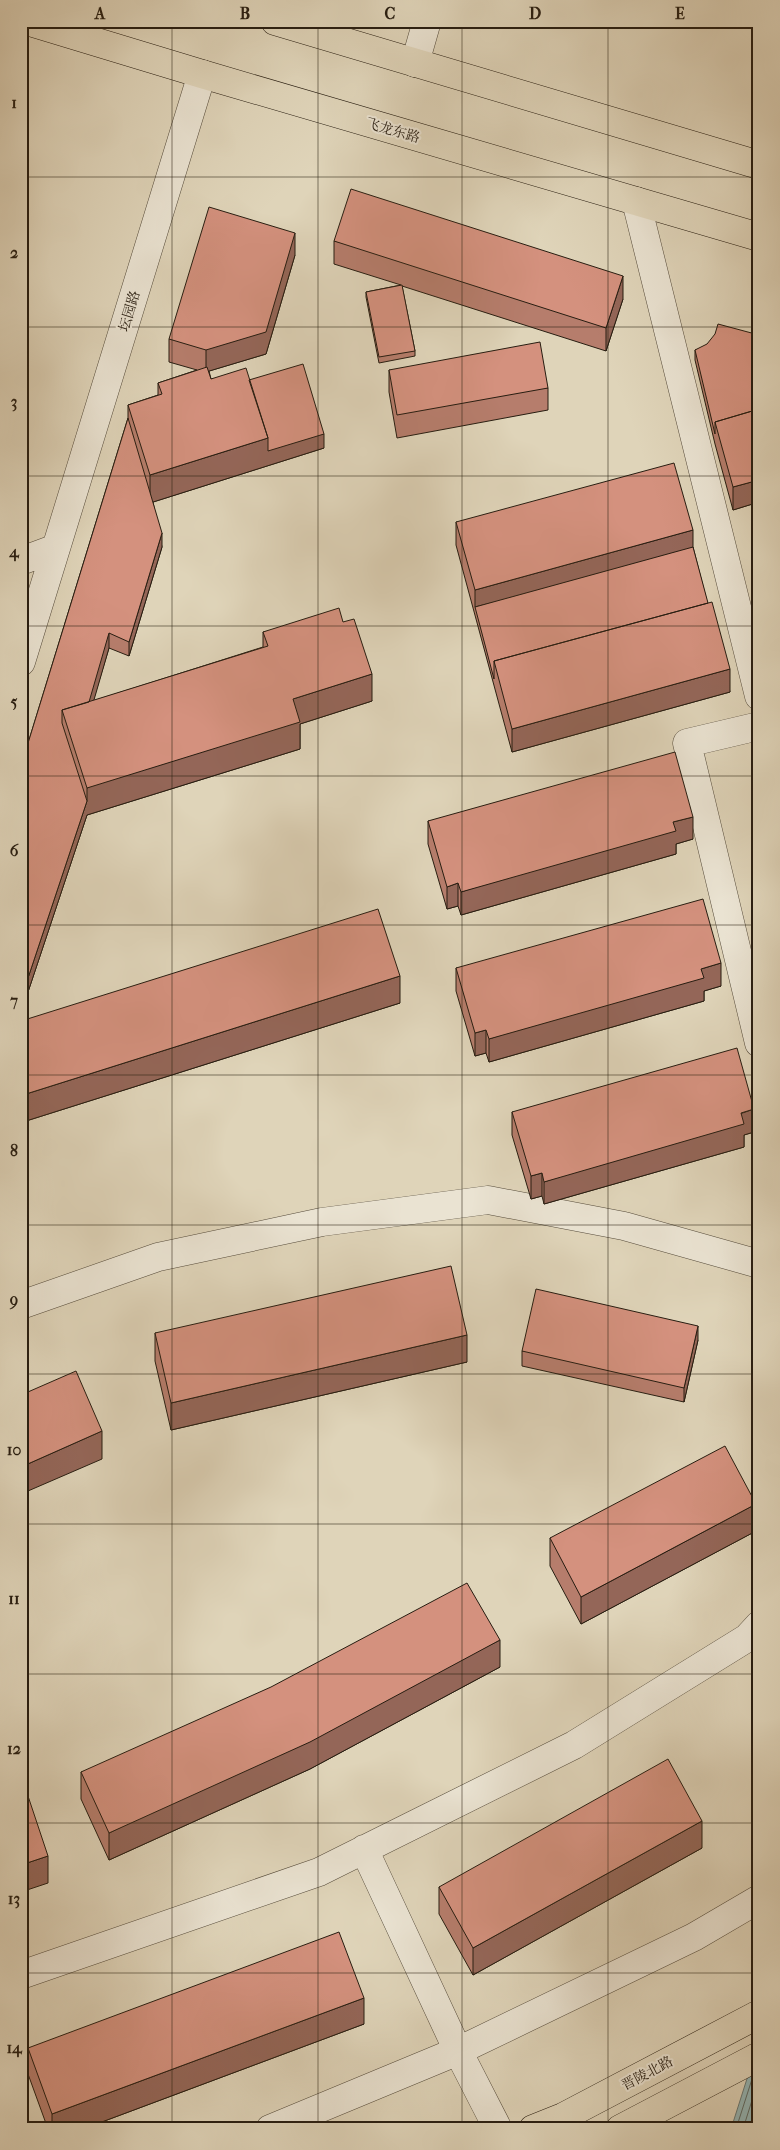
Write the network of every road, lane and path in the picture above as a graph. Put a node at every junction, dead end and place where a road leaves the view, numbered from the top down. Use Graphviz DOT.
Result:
graph roads {
  1 [pos="27,21"];
  2 [pos="275,21"];
  3 [pos="426,21"];
  4 [pos="415,63"];
  5 [pos="202,74"];
  6 [pos="759,165"];
  7 [pos="636,201"];
  8 [pos="759,237"];
  9 [pos="56,548"];
  10 [pos="21,562"];
  11 [pos="21,662"];
  12 [pos="755,669"];
  13 [pos="759,696"];
  14 [pos="759,726"];
  15 [pos="759,1043"];
  16 [pos="759,1264"];
  17 [pos="21,1305"];
  18 [pos="759,1625"];
  19 [pos="364,1849"];
  20 [pos="759,1899"];
  21 [pos="21,1975"];
  22 [pos="759,2014"];
  23 [pos="458,2051"];
  24 [pos="759,2056"];
  25 [pos="270,2129"];
  26 [pos="498,2129"];
  27 [pos="533,2129"];
  28 [pos="620,2129"];
  1 -- 5 [label="main road, 飞龙东路"];
  2 -- 4 [label="main road"];
  3 -- 4 [label="street"];
  4 -- 6 [label="main road"];
  5 -- 7 [label="main road, 飞龙东路"];
  5 -- 9 [label="street, 坛园路"];
  7 -- 8 [label="main road, 飞龙东路"];
  7 -- 12 [label="street"];
  9 -- 10 [label="street"];
  9 -- 11 [label="street, 坛园路"];
  12 -- 13 [label="street"];
  14 -- 15 [label="street"];
  16 -- 17 [label="street"];
  18 -- 19 [label="street"];
  19 -- 21 [label="street"];
  19 -- 23 [label="street"];
  20 -- 23 [label="street"];
  22 -- 27 [label="main road, 晋陵北路"];
  23 -- 25 [label="street"];
  23 -- 26 [label="street"];
  24 -- 28 [label="main road"];
}
